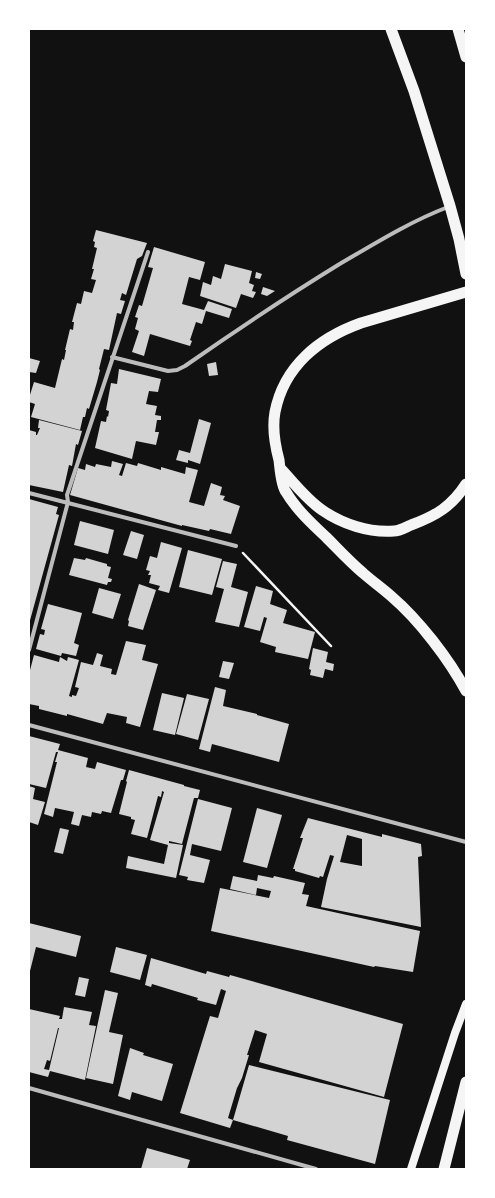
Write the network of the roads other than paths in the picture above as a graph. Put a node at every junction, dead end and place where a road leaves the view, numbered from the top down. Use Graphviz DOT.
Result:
graph roads {
  1 [pos="391,29"];
  2 [pos="458,29"];
  3 [pos="466,58"];
  4 [pos="450,206"];
  5 [pos="148,252"];
  6 [pos="466,274"];
  7 [pos="466,292"];
  8 [pos="112,357"];
  9 [pos="280,469"];
  10 [pos="466,484"];
  11 [pos="29,493"];
  12 [pos="68,502"];
  13 [pos="236,546"];
  14 [pos="29,650"];
  15 [pos="466,691"];
  16 [pos="29,725"];
  17 [pos="466,842"];
  18 [pos="466,1004"];
  19 [pos="466,1082"];
  20 [pos="29,1088"];
  21 [pos="316,1169"];
  22 [pos="411,1169"];
  23 [pos="444,1169"];
  1 -- 4 [label="highway"];
  2 -- 3 [label="highway"];
  4 -- 6 [label="highway"];
  4 -- 8 [label="street"];
  5 -- 8 [label="street"];
  7 -- 9 [label="highway"];
  8 -- 12 [label="street"];
  9 -- 10 [label="highway"];
  9 -- 15 [label="highway"];
  11 -- 12 [label="street"];
  12 -- 13 [label="street"];
  12 -- 14 [label="street"];
  16 -- 17 [label="street"];
  18 -- 22 [label="main road"];
  19 -- 23 [label="highway"];
  20 -- 21 [label="street"];
}
